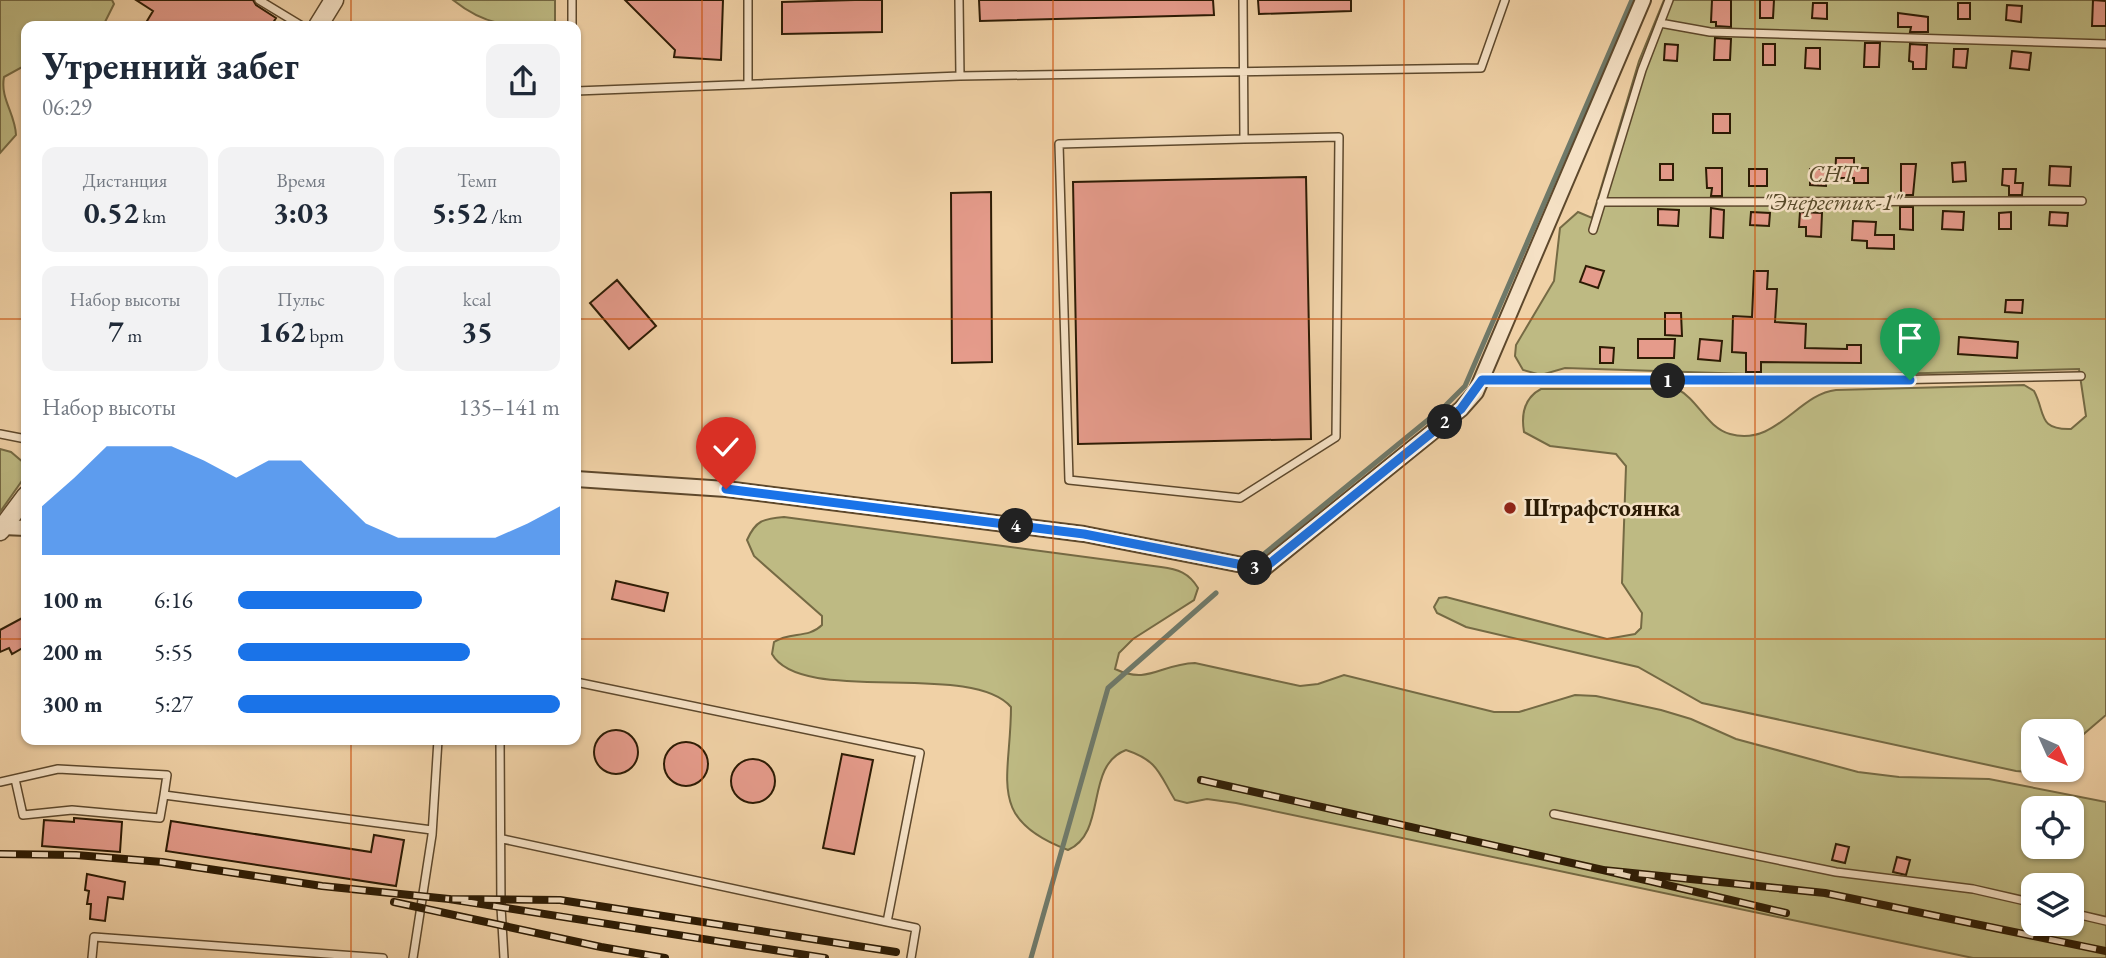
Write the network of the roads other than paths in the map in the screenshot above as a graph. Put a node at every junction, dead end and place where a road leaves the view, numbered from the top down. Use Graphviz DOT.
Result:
graph roads {
  1 [pos="259,0"];
  2 [pos="334,0"];
  3 [pos="572,0"];
  4 [pos="748,0"];
  5 [pos="959,0"];
  6 [pos="1243,0"];
  7 [pos="1506,0"];
  8 [pos="1643,0"];
  9 [pos="1669,0"];
  10 [pos="294,21"];
  11 [pos="321,21"];
  12 [pos="572,21"];
  13 [pos="1660,23"];
  14 [pos="2106,44"];
  15 [pos="1244,72"];
  16 [pos="960,76"];
  17 [pos="748,83"];
  18 [pos="581,91"];
  19 [pos="1244,139"];
  20 [pos="2082,201"];
  21 [pos="1601,202"];
  22 [pos="1592,230"];
  23 [pos="2081,376"];
  24 [pos="1482,380"];
  25 [pos="0,434"];
  26 [pos="21,438"];
  27 [pos="581,479"];
  28 [pos="21,503"];
  29 [pos="21,528"];
  30 [pos="2,529"];
  31 [pos="581,683"];
  32 [pos="438,745"];
  33 [pos="500,745"];
  34 [pos="15,779"];
  35 [pos="0,782"];
  36 [pos="164,795"];
  37 [pos="1554,814"];
  38 [pos="432,830"];
  39 [pos="503,839"];
  40 [pos="2021,901"];
  41 [pos="2084,916"];
  42 [pos="2106,921"];
  43 [pos="887,922"];
  44 [pos="377,957"];
  45 [pos="92,958"];
  46 [pos="413,958"];
  47 [pos="504,958"];
  48 [pos="911,958"];
  1 -- 10 [label="lane"];
  2 -- 11 [label="street"];
  3 -- 12 [label="lane"];
  4 -- 17 [label="lane"];
  5 -- 16 [label="lane"];
  6 -- 15 [label="lane"];
  7 -- 15 [label="lane"];
  8 -- 24 [label="street"];
  9 -- 13 [label="lane"];
  13 -- 14 [label="lane"];
  13 -- 21 [label="lane"];
  15 -- 16 [label="lane"];
  15 -- 19 [label="lane"];
  16 -- 17 [label="lane"];
  17 -- 18 [label="lane"];
  19 -- 19 [label="lane"];
  20 -- 21 [label="lane"];
  21 -- 22 [label="lane"];
  23 -- 24 [label="lane"];
  24 -- 27 [label="street"];
  25 -- 26 [label="lane"];
  28 -- 30 [label="street"];
  29 -- 30 [label="street"];
  31 -- 43 [label="lane"];
  32 -- 38 [label="lane"];
  33 -- 39 [label="lane"];
  34 -- 35 [label="lane"];
  34 -- 36 [label="lane"];
  34 -- 36 [label="lane"];
  36 -- 38 [label="lane"];
  37 -- 40 [label="lane"];
  38 -- 46 [label="lane"];
  39 -- 43 [label="lane"];
  39 -- 47 [label="lane"];
  41 -- 42 [label="lane"];
  43 -- 48 [label="lane"];
  44 -- 45 [label="lane"];
}
